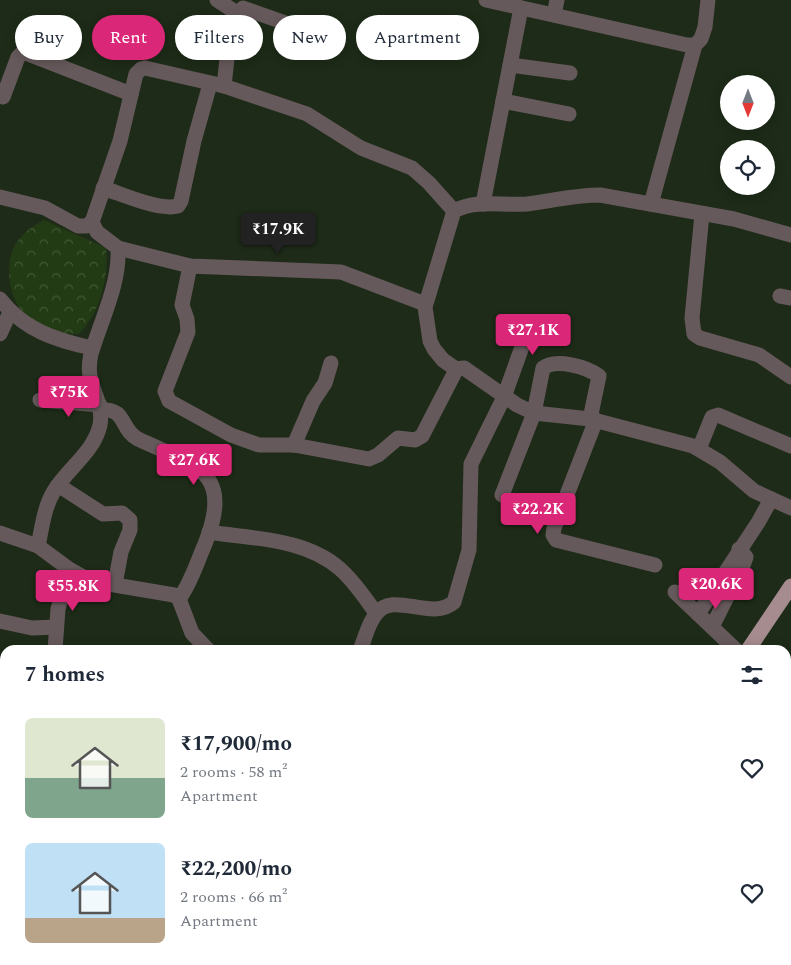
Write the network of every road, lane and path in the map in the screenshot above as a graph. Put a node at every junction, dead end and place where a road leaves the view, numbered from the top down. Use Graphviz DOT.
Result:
graph roads {
  1 [pos="217,0"];
  2 [pos="486,0"];
  3 [pos="557,0"];
  4 [pos="708,0"];
  5 [pos="243,8"];
  6 [pos="521,8"];
  7 [pos="554,15"];
  8 [pos="273,19"];
  9 [pos="695,45"];
  10 [pos="510,65"];
  11 [pos="570,73"];
  12 [pos="217,85"];
  13 [pos="131,94"];
  14 [pos="3,98"];
  15 [pos="503,102"];
  16 [pos="569,114"];
  17 [pos="103,188"];
  18 [pos="0,197"];
  19 [pos="484,204"];
  20 [pos="651,204"];
  21 [pos="454,211"];
  22 [pos="702,214"];
  23 [pos="92,222"];
  24 [pos="791,235"];
  25 [pos="118,248"];
  26 [pos="190,266"];
  27 [pos="0,299"];
  28 [pos="425,304"];
  29 [pos="10,312"];
  30 [pos="527,333"];
  31 [pos="0,334"];
  32 [pos="92,348"];
  33 [pos="330,363"];
  34 [pos="454,369"];
  35 [pos="791,377"];
  36 [pos="504,397"];
  37 [pos="40,400"];
  38 [pos="101,408"];
  39 [pos="534,413"];
  40 [pos="593,420"];
  41 [pos="294,445"];
  42 [pos="791,446"];
  43 [pos="700,449"];
  44 [pos="58,485"];
  45 [pos="502,495"];
  46 [pos="771,499"];
  47 [pos="791,508"];
  48 [pos="209,532"];
  49 [pos="0,533"];
  50 [pos="38,546"];
  51 [pos="739,549"];
  52 [pos="655,565"];
  53 [pos="69,569"];
  54 [pos="115,584"];
  55 [pos="791,586"];
  56 [pos="675,592"];
  57 [pos="179,599"];
  58 [pos="376,613"];
  59 [pos="698,614"];
  60 [pos="0,621"];
  61 [pos="56,627"];
  62 [pos="712,627"];
  63 [pos="54,645"];
  64 [pos="203,645"];
  65 [pos="362,645"];
  66 [pos="731,645"];
  67 [pos="751,645"];
  1 -- 5 [label="street"];
  2 -- 6 [label="street"];
  3 -- 7 [label="street"];
  4 -- 9 [label="street"];
  5 -- 8 [label="street"];
  5 -- 12 [label="street"];
  6 -- 7 [label="street"];
  6 -- 10 [label="street"];
  7 -- 9 [label="street"];
  9 -- 20 [label="street"];
  10 -- 11 [label="street"];
  10 -- 15 [label="street"];
  12 -- 13 [label="street"];
  12 -- 17 [label="street"];
  12 -- 21 [label="street"];
  13 -- 14 [label="street"];
  13 -- 17 [label="street"];
  15 -- 16 [label="street"];
  15 -- 19 [label="street"];
  17 -- 23 [label="street"];
  18 -- 23 [label="street"];
  19 -- 20 [label="street"];
  19 -- 21 [label="street"];
  20 -- 22 [label="street"];
  21 -- 28 [label="street"];
  22 -- 24 [label="street"];
  22 -- 35 [label="street"];
  23 -- 25 [label="street"];
  25 -- 26 [label="street"];
  25 -- 32 [label="street"];
  26 -- 28 [label="street"];
  26 -- 41 [label="street"];
  27 -- 29 [label="street"];
  28 -- 34 [label="street"];
  29 -- 31 [label="street"];
  29 -- 32 [label="street"];
  30 -- 36 [label="street"];
  32 -- 38 [label="street"];
  33 -- 41 [label="street"];
  34 -- 36 [label="street"];
  34 -- 41 [label="street"];
  36 -- 39 [label="street"];
  36 -- 58 [label="street"];
  37 -- 38 [label="street"];
  38 -- 44 [label="street"];
  38 -- 48 [label="street"];
  39 -- 40 [label="street"];
  39 -- 40 [label="street"];
  39 -- 45 [label="street"];
  40 -- 43 [label="street"];
  40 -- 52 [label="street"];
  42 -- 43 [label="street"];
  43 -- 46 [label="street"];
  44 -- 50 [label="street"];
  44 -- 54 [label="street"];
  46 -- 47 [label="street"];
  46 -- 51 [label="street"];
  48 -- 57 [label="street"];
  48 -- 58 [label="street"];
  49 -- 50 [label="street"];
  50 -- 53 [label="street"];
  51 -- 59 [label="street"];
  51 -- 62 [label="street"];
  53 -- 54 [label="street"];
  53 -- 61 [label="street"];
  54 -- 57 [label="street"];
  55 -- 67 [label="main road"];
  56 -- 59 [label="street"];
  57 -- 64 [label="street"];
  58 -- 65 [label="street"];
  59 -- 62 [label="street"];
  60 -- 61 [label="street"];
  61 -- 63 [label="street"];
  62 -- 66 [label="street"];
}
